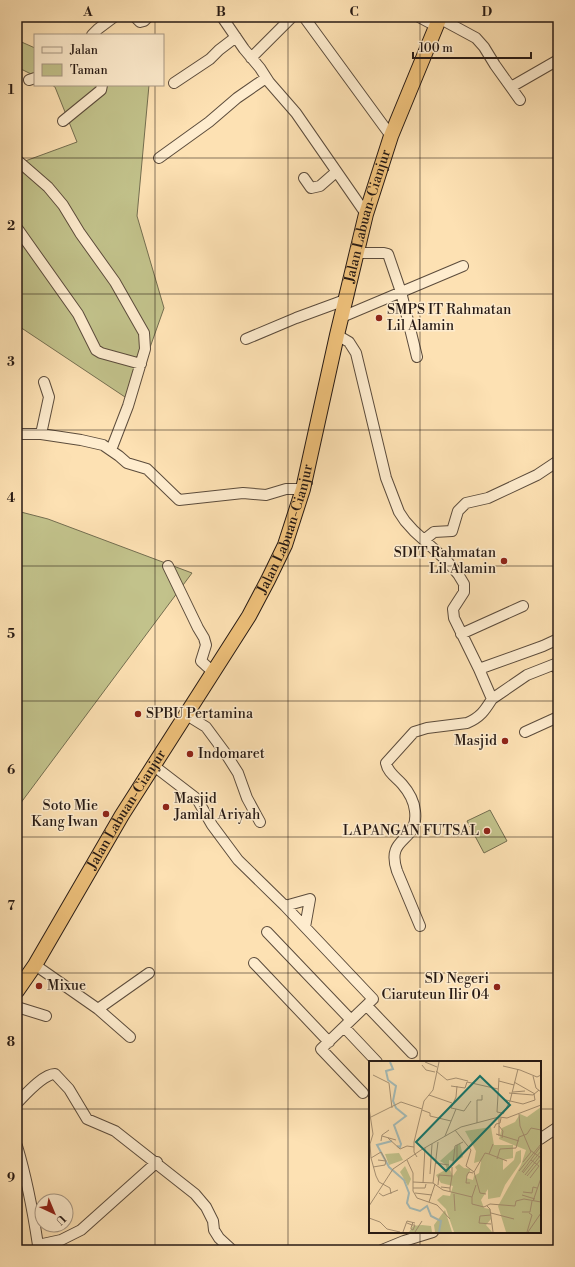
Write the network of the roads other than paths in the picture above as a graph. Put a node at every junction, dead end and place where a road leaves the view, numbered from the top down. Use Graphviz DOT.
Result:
graph roads {
  1 [pos="114,17"];
  2 [pos="135,17"];
  3 [pos="148,17"];
  4 [pos="222,17"];
  5 [pos="292,17"];
  6 [pos="304,17"];
  7 [pos="421,18"];
  8 [pos="438,20"];
  9 [pos="93,34"];
  10 [pos="236,37"];
  11 [pos="252,58"];
  12 [pos="558,60"];
  13 [pos="266,78"];
  14 [pos="174,83"];
  15 [pos="102,86"];
  16 [pos="511,87"];
  17 [pos="520,100"];
  18 [pos="63,121"];
  19 [pos="391,136"];
  20 [pos="159,158"];
  21 [pos="17,160"];
  22 [pos="336,172"];
  23 [pos="304,178"];
  24 [pos="366,214"];
  25 [pos="17,228"];
  26 [pos="357,253"];
  27 [pos="463,266"];
  28 [pos="401,292"];
  29 [pos="345,300"];
  30 [pos="342,317"];
  31 [pos="337,335"];
  32 [pos="246,339"];
  33 [pos="417,357"];
  34 [pos="141,364"];
  35 [pos="44,382"];
  36 [pos="17,434"];
  37 [pos="41,434"];
  38 [pos="111,450"];
  39 [pos="558,461"];
  40 [pos="303,489"];
  41 [pos="424,540"];
  42 [pos="168,566"];
  43 [pos="523,606"];
  44 [pos="461,634"];
  45 [pos="558,639"];
  46 [pos="557,665"];
  47 [pos="480,670"];
  48 [pos="213,672"];
  49 [pos="492,699"];
  50 [pos="185,714"];
  51 [pos="558,717"];
  52 [pos="525,732"];
  53 [pos="154,766"];
  54 [pos="260,822"];
  55 [pos="285,906"];
  56 [pos="420,926"];
  57 [pos="305,927"];
  58 [pos="267,932"];
  59 [pos="254,964"];
  60 [pos="35,965"];
  61 [pos="149,973"];
  62 [pos="17,992"];
  63 [pos="367,1006"];
  64 [pos="17,1007"];
  65 [pos="98,1009"];
  66 [pos="46,1016"];
  67 [pos="347,1024"];
  68 [pos="130,1037"];
  69 [pos="328,1042"];
  70 [pos="412,1053"];
  71 [pos="376,1061"];
  72 [pos="362,1093"];
  73 [pos="17,1103"];
  74 [pos="558,1127"];
  75 [pos="541,1138"];
  76 [pos="17,1146"];
  77 [pos="157,1162"];
  78 [pos="430,1233"];
  79 [pos="38,1248"];
  80 [pos="232,1250"];
  81 [pos="382,1250"];
  1 -- 9 [label="street"];
  2 -- 3 [label="street"];
  4 -- 10 [label="street"];
  5 -- 11 [label="street"];
  6 -- 19 [label="street"];
  7 -- 8 [label="street"];
  8 -- 16 [label="street"];
  8 -- 19 [label="highway, Jalan Labuan-Cianjur"];
  10 -- 11 [label="street"];
  10 -- 14 [label="street"];
  11 -- 13 [label="street"];
  12 -- 16 [label="street"];
  13 -- 20 [label="street"];
  13 -- 22 [label="street"];
  15 -- 18 [label="street"];
  16 -- 17 [label="street"];
  19 -- 24 [label="highway, Jalan Labuan-Cianjur"];
  21 -- 34 [label="street"];
  22 -- 23 [label="street"];
  22 -- 24 [label="street"];
  24 -- 26 [label="highway, Jalan Labuan-Cianjur"];
  25 -- 34 [label="street"];
  26 -- 28 [label="street"];
  26 -- 29 [label="highway, Jalan Labuan-Cianjur"];
  27 -- 28 [label="street"];
  28 -- 30 [label="street"];
  28 -- 33 [label="street"];
  29 -- 30 [label="highway, Jalan Labuan-Cianjur"];
  29 -- 32 [label="street"];
  30 -- 31 [label="highway, Jalan Labuan-Cianjur"];
  31 -- 40 [label="highway, Jalan Labuan-Cianjur"];
  31 -- 41 [label="street"];
  34 -- 38 [label="street"];
  35 -- 37 [label="street"];
  36 -- 37 [label="street"];
  37 -- 38 [label="street"];
  38 -- 40 [label="street"];
  39 -- 41 [label="street"];
  40 -- 48 [label="highway, Jalan Labuan-Cianjur"];
  41 -- 44 [label="street"];
  42 -- 48 [label="street"];
  43 -- 44 [label="street"];
  44 -- 47 [label="street"];
  45 -- 47 [label="street"];
  46 -- 49 [label="street"];
  47 -- 49 [label="street"];
  48 -- 50 [label="highway, Jalan Labuan-Cianjur"];
  49 -- 56 [label="street"];
  50 -- 53 [label="highway, Jalan Labuan-Cianjur"];
  50 -- 54 [label="street"];
  51 -- 52 [label="street"];
  53 -- 55 [label="street"];
  53 -- 60 [label="highway, Jalan Labuan-Cianjur"];
  55 -- 57 [label="street"];
  55 -- 57 [label="street"];
  57 -- 63 [label="street"];
  58 -- 67 [label="street"];
  59 -- 69 [label="street"];
  60 -- 62 [label="highway, Jalan Labuan-Cianjur"];
  60 -- 65 [label="street"];
  61 -- 65 [label="street"];
  63 -- 67 [label="street"];
  63 -- 70 [label="street"];
  64 -- 66 [label="street"];
  65 -- 68 [label="street"];
  67 -- 69 [label="street"];
  67 -- 71 [label="street"];
  69 -- 72 [label="street"];
  73 -- 77 [label="street"];
  74 -- 75 [label="street"];
  76 -- 79 [label="street"];
  77 -- 79 [label="street"];
  77 -- 80 [label="street"];
  78 -- 81 [label="street"];
}
